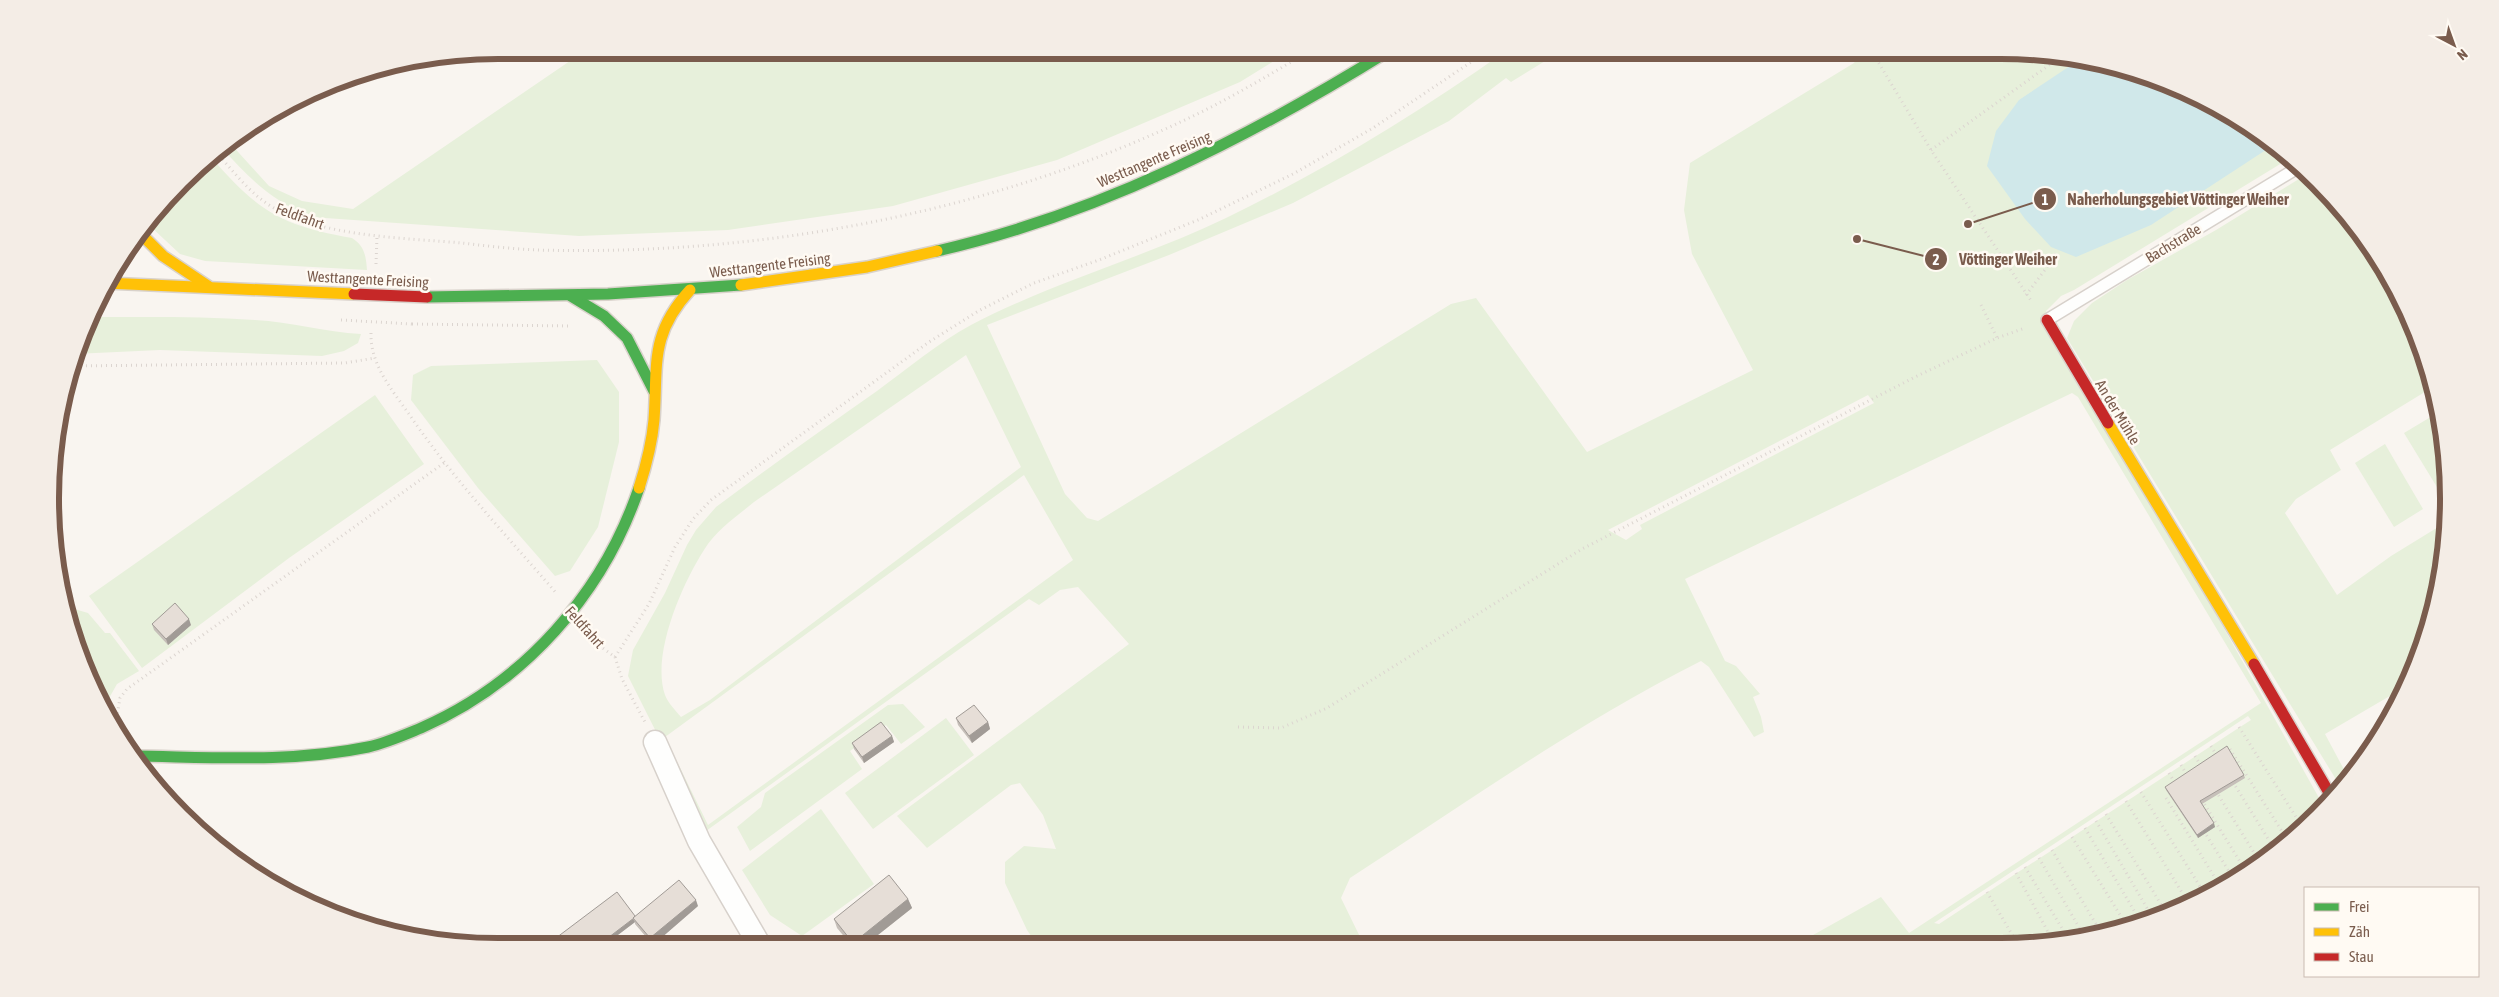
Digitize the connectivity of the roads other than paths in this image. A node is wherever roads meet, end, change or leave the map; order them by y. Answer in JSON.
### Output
{"nodes":[{"id":1,"x":1376,"y":59,"type":"edge"},
{"id":2,"x":2293,"y":171,"type":"edge"},
{"id":3,"x":145,"y":238,"type":"edge"},
{"id":4,"x":116,"y":283,"type":"edge"},
{"id":5,"x":208,"y":286,"type":"junction"},
{"id":6,"x":690,"y":290,"type":"junction"},
{"id":7,"x":570,"y":296,"type":"junction"},
{"id":8,"x":2046,"y":320,"type":"joint"},
{"id":9,"x":654,"y":392,"type":"junction"},
{"id":10,"x":655,"y":742,"type":"road end"},
{"id":11,"x":143,"y":756,"type":"edge"},
{"id":12,"x":2328,"y":791,"type":"edge"},
{"id":13,"x":755,"y":938,"type":"edge"}],
"edges":[{"from":1,"to":6,"type":"main road","name":"Westtangente Freising"},
{"from":2,"to":8,"type":"lane","name":"Bachstraße"},
{"from":3,"to":5,"type":"main road"},
{"from":4,"to":5,"type":"main road","name":"Westtangente Freising"},
{"from":5,"to":7,"type":"main road","name":"Westtangente Freising","bridge":true},
{"from":6,"to":7,"type":"main road","name":"Westtangente Freising"},
{"from":6,"to":9,"type":"main road"},
{"from":7,"to":9,"type":"main road"},
{"from":8,"to":12,"type":"main road","name":"An der Mühle"},
{"from":9,"to":11,"type":"main road"},
{"from":10,"to":13,"type":"street"}]}
